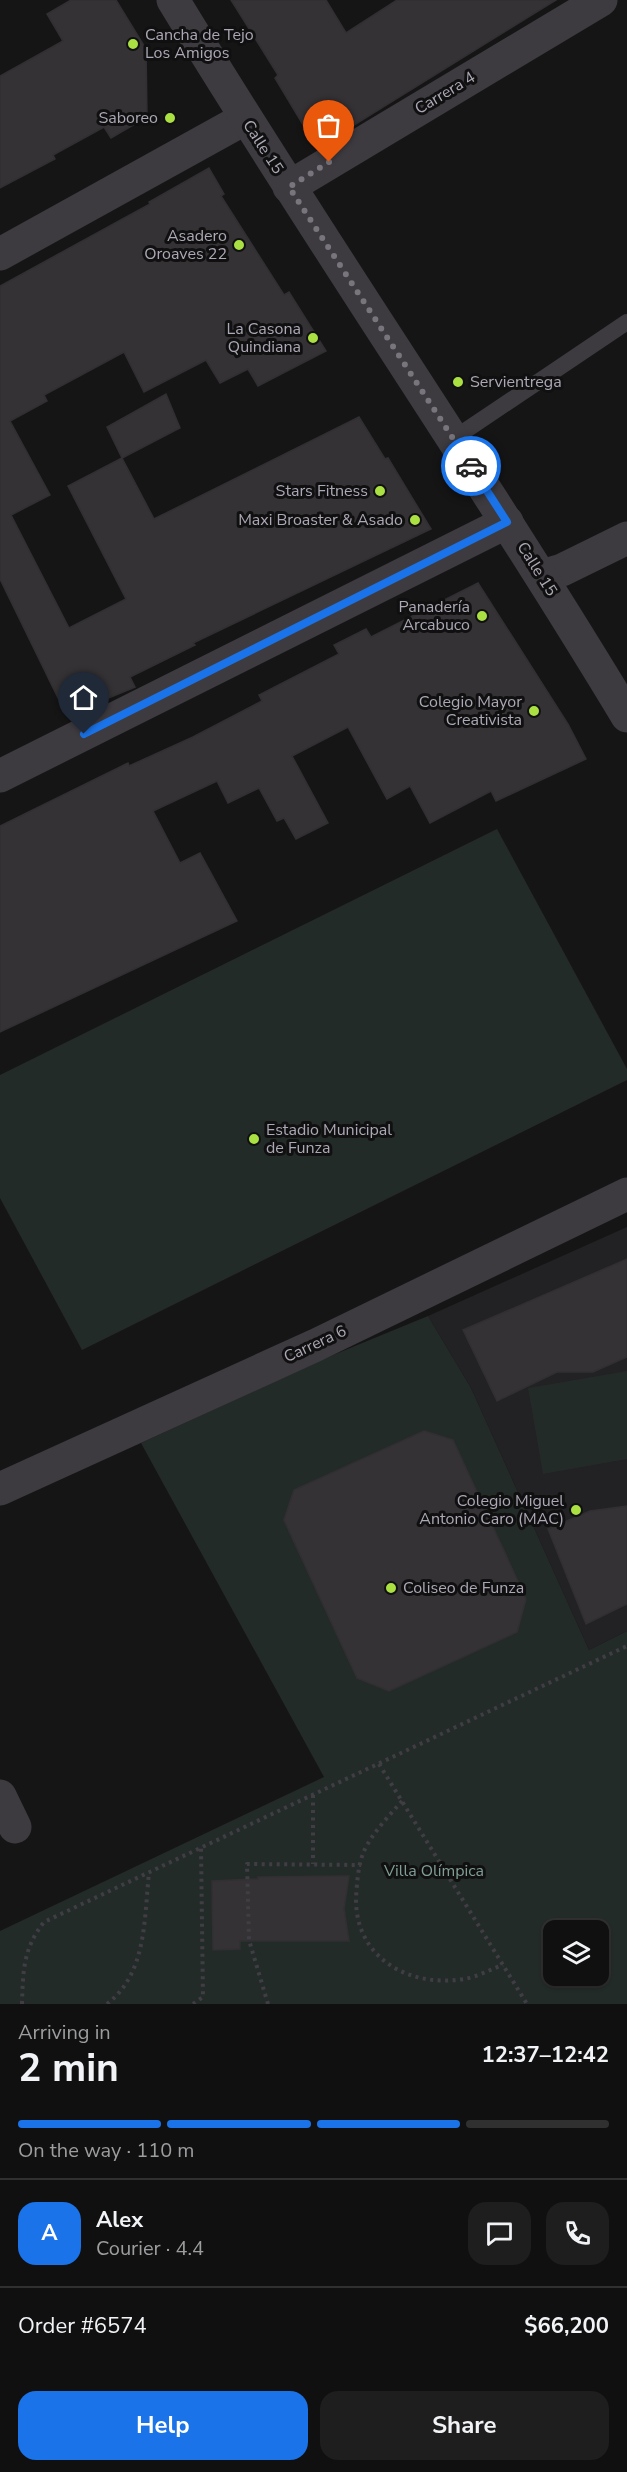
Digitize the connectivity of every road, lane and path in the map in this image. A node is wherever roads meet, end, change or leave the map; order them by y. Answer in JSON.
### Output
{"nodes":[{"id":1,"x":602,"y":0,"type":"edge"},
{"id":2,"x":178,"y":2,"type":"edge"},
{"id":3,"x":244,"y":119,"type":"junction"},
{"id":4,"x":289,"y":187,"type":"junction"},
{"id":5,"x":0,"y":254,"type":"edge"},
{"id":6,"x":627,"y":322,"type":"edge"},
{"id":7,"x":453,"y":440,"type":"junction"},
{"id":8,"x":507,"y":522,"type":"junction"},
{"id":9,"x":627,"y":538,"type":"edge"},
{"id":10,"x":542,"y":576,"type":"junction"},
{"id":11,"x":627,"y":716,"type":"edge"},
{"id":12,"x":0,"y":776,"type":"edge"},
{"id":13,"x":627,"y":1194,"type":"edge"},
{"id":14,"x":0,"y":1489,"type":"edge"},
{"id":15,"x":627,"y":1646,"type":"edge"},
{"id":16,"x":379,"y":1764,"type":"junction"},
{"id":17,"x":313,"y":1795,"type":"junction"},
{"id":18,"x":0,"y":1796,"type":"edge"},
{"id":19,"x":402,"y":1801,"type":"junction"},
{"id":20,"x":15,"y":1827,"type":"dead end"},
{"id":21,"x":201,"y":1848,"type":"junction"},
{"id":22,"x":313,"y":1864,"type":"junction"},
{"id":23,"x":361,"y":1865,"type":"junction"},
{"id":24,"x":149,"y":1873,"type":"junction"},
{"id":25,"x":503,"y":1965,"type":"junction"},
{"id":26,"x":22,"y":2004,"type":"edge"},
{"id":27,"x":107,"y":2004,"type":"edge"},
{"id":28,"x":193,"y":2004,"type":"edge"},
{"id":29,"x":268,"y":2004,"type":"edge"},
{"id":30,"x":527,"y":2004,"type":"edge"}],
"edges":[{"from":1,"to":4,"type":"street","name":"Carrera 4"},
{"from":2,"to":3,"type":"street","name":"Calle 15"},
{"from":3,"to":4,"type":"street","name":"Calle 15"},
{"from":3,"to":5,"type":"street"},
{"from":4,"to":7,"type":"street","name":"Calle 15"},
{"from":6,"to":7,"type":"lane"},
{"from":7,"to":8,"type":"street","name":"Calle 15"},
{"from":8,"to":10,"type":"street","name":"Calle 15"},
{"from":8,"to":12,"type":"street"},
{"from":9,"to":10,"type":"street"},
{"from":10,"to":11,"type":"street","name":"Calle 15"},
{"from":13,"to":14,"type":"street","name":"Carrera 6"},
{"from":15,"to":16,"type":"path"},
{"from":16,"to":17,"type":"path"},
{"from":16,"to":19,"type":"path"},
{"from":17,"to":21,"type":"path"},
{"from":17,"to":22,"type":"path"},
{"from":18,"to":20,"type":"street"},
{"from":19,"to":23,"type":"path"},
{"from":19,"to":25,"type":"path"},
{"from":21,"to":24,"type":"path"},
{"from":21,"to":28,"type":"path"},
{"from":22,"to":23,"type":"path"},
{"from":22,"to":29,"type":"path"},
{"from":23,"to":25,"type":"path"},
{"from":24,"to":26,"type":"path"},
{"from":24,"to":27,"type":"path"},
{"from":25,"to":30,"type":"path"}]}
